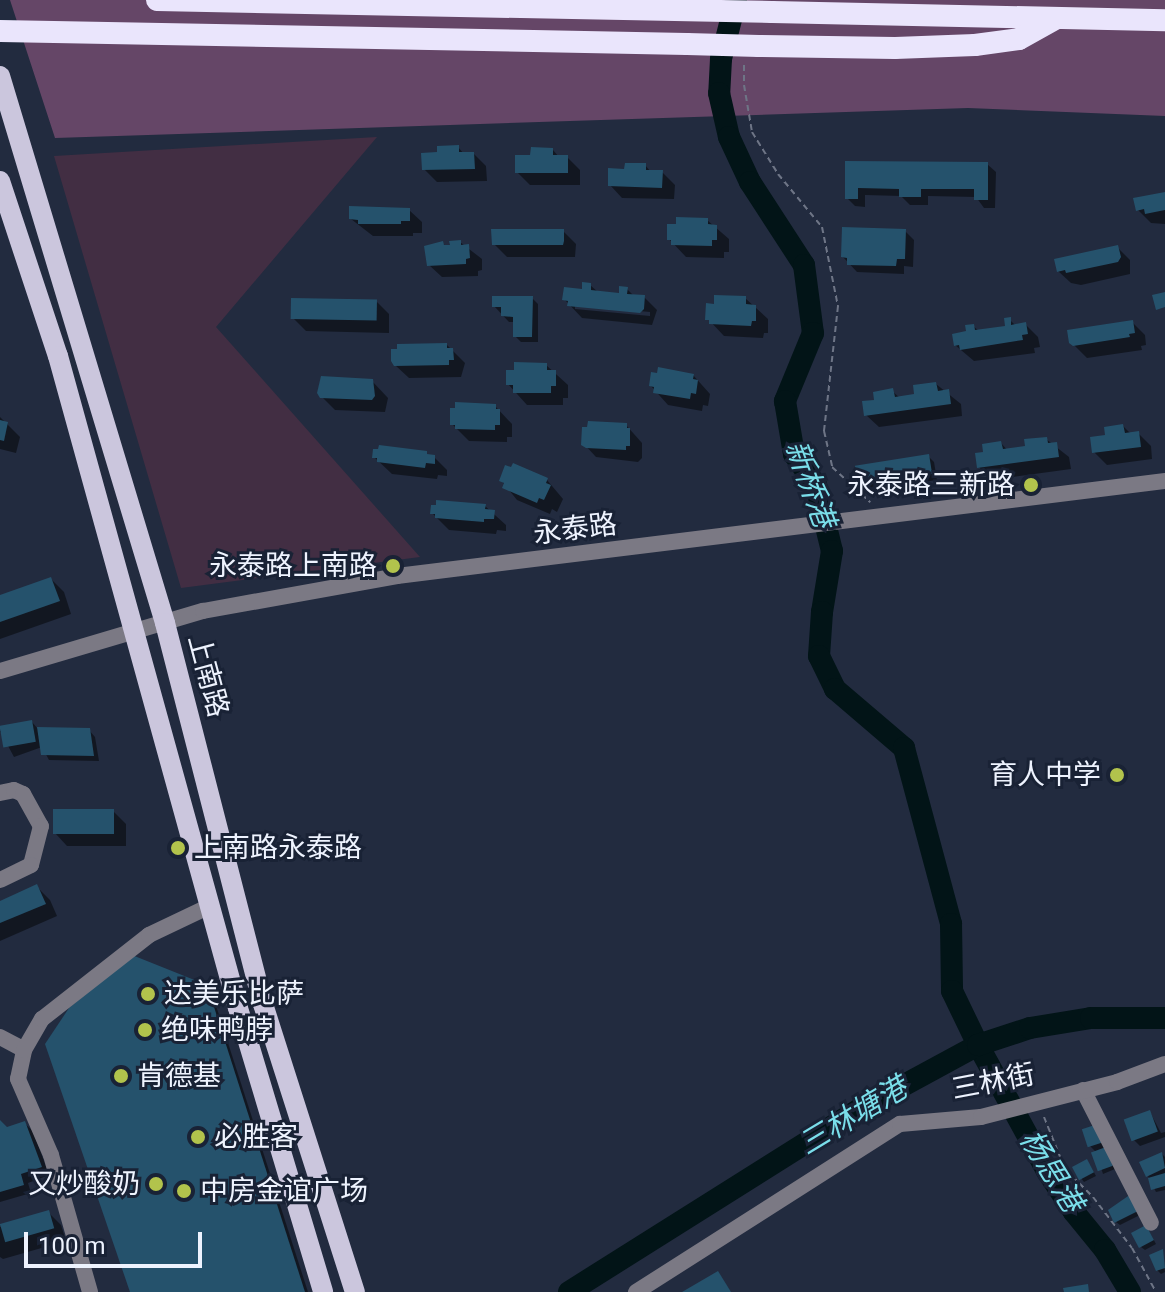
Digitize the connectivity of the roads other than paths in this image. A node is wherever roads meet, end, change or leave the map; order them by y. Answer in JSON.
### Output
{"nodes":[{"id":1,"x":157,"y":0,"type":"edge"},
{"id":2,"x":1058,"y":18,"type":"junction"},
{"id":3,"x":1165,"y":20,"type":"edge"},
{"id":4,"x":0,"y":31,"type":"edge"},
{"id":5,"x":0,"y":76,"type":"edge"},
{"id":6,"x":0,"y":181,"type":"edge"},
{"id":7,"x":1165,"y":481,"type":"edge"},
{"id":8,"x":165,"y":623,"type":"junction"},
{"id":9,"x":133,"y":632,"type":"junction"},
{"id":10,"x":0,"y":671,"type":"edge"},
{"id":11,"x":0,"y":793,"type":"edge"},
{"id":12,"x":0,"y":880,"type":"edge"},
{"id":13,"x":210,"y":906,"type":"junction"},
{"id":14,"x":0,"y":1037,"type":"edge"},
{"id":15,"x":24,"y":1050,"type":"junction"},
{"id":16,"x":1165,"y":1064,"type":"edge"},
{"id":17,"x":1083,"y":1090,"type":"junction"},
{"id":18,"x":1151,"y":1223,"type":"dead end"},
{"id":19,"x":90,"y":1292,"type":"edge"},
{"id":20,"x":323,"y":1292,"type":"edge"},
{"id":21,"x":355,"y":1292,"type":"edge"},
{"id":22,"x":636,"y":1292,"type":"edge"}],
"edges":[{"from":1,"to":2,"type":"highway","bridge":true},
{"from":2,"to":3,"type":"highway"},
{"from":2,"to":4,"type":"highway","bridge":true},
{"from":5,"to":8,"type":"main road","name":"上南路"},
{"from":6,"to":9,"type":"main road"},
{"from":7,"to":8,"type":"street","name":"永泰路"},
{"from":8,"to":9,"type":"street","name":"永泰路"},
{"from":8,"to":21,"type":"main road","name":"上南路"},
{"from":9,"to":10,"type":"street","name":"永泰路"},
{"from":9,"to":13,"type":"main road"},
{"from":11,"to":12,"type":"street"},
{"from":13,"to":15,"type":"street"},
{"from":13,"to":20,"type":"main road"},
{"from":14,"to":15,"type":"street"},
{"from":15,"to":19,"type":"street"},
{"from":16,"to":17,"type":"street","name":"三林街"},
{"from":17,"to":18,"type":"street"},
{"from":17,"to":22,"type":"street","name":"三林街"}]}
